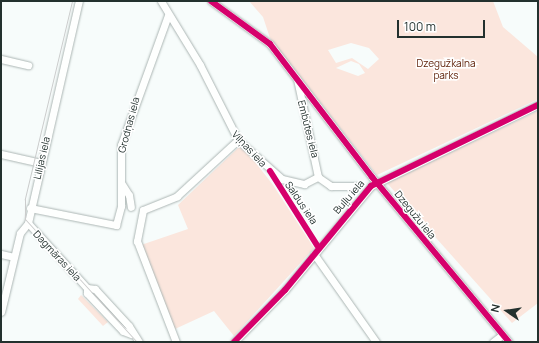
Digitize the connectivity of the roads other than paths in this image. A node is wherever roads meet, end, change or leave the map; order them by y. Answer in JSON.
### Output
{"nodes":[{"id":1,"x":79,"y":1,"type":"edge"},
{"id":2,"x":161,"y":1,"type":"edge"},
{"id":3,"x":211,"y":1,"type":"edge"},
{"id":4,"x":168,"y":15,"type":"junction"},
{"id":5,"x":1,"y":59,"type":"edge"},
{"id":6,"x":28,"y":65,"type":"dead end"},
{"id":7,"x":297,"y":77,"type":"junction"},
{"id":8,"x":538,"y":105,"type":"edge"},
{"id":9,"x":238,"y":140,"type":"junction"},
{"id":10,"x":1,"y":154,"type":"edge"},
{"id":11,"x":41,"y":163,"type":"junction"},
{"id":12,"x":318,"y":177,"type":"junction"},
{"id":13,"x":376,"y":183,"type":"junction"},
{"id":14,"x":122,"y":184,"type":"junction"},
{"id":15,"x":356,"y":186,"type":"dead end"},
{"id":16,"x":121,"y":206,"type":"junction"},
{"id":17,"x":131,"y":207,"type":"junction"},
{"id":18,"x":30,"y":208,"type":"junction"},
{"id":19,"x":142,"y":210,"type":"junction"},
{"id":20,"x":28,"y":223,"type":"junction"},
{"id":21,"x":1,"y":254,"type":"edge"},
{"id":22,"x":314,"y":254,"type":"junction"},
{"id":23,"x":14,"y":256,"type":"junction"},
{"id":24,"x":1,"y":312,"type":"edge"},
{"id":25,"x":502,"y":335,"type":"junction"},
{"id":26,"x":139,"y":342,"type":"edge"},
{"id":27,"x":176,"y":342,"type":"edge"},
{"id":28,"x":234,"y":342,"type":"edge"},
{"id":29,"x":376,"y":342,"type":"edge"},
{"id":30,"x":493,"y":342,"type":"edge"},
{"id":31,"x":509,"y":342,"type":"edge"}],
"edges":[{"from":1,"to":11,"type":"street","name":"Lilijas iela"},
{"from":2,"to":4,"type":"street","name":"Viļņas iela"},
{"from":3,"to":7,"type":"street","name":"Embūtes iela"},
{"from":4,"to":9,"type":"street","name":"Viļņas iela"},
{"from":4,"to":14,"type":"street","name":"Grodņas iela"},
{"from":5,"to":6,"type":"street"},
{"from":7,"to":12,"type":"street","name":"Embūtes iela"},
{"from":7,"to":13,"type":"street","name":"Dzegužu iela"},
{"from":8,"to":13,"type":"street","name":"Buļļu iela"},
{"from":9,"to":12,"type":"street","name":"Viļņas iela"},
{"from":9,"to":19,"type":"street"},
{"from":10,"to":11,"type":"street"},
{"from":11,"to":18,"type":"street","name":"Lilijas iela"},
{"from":12,"to":15,"type":"street"},
{"from":13,"to":22,"type":"street","name":"Buļļu iela"},
{"from":13,"to":25,"type":"street","name":"Dzegužu iela"},
{"from":14,"to":16,"type":"street"},
{"from":14,"to":17,"type":"street","name":"Grodņas iela"},
{"from":16,"to":17,"type":"street"},
{"from":16,"to":18,"type":"street"},
{"from":17,"to":19,"type":"street"},
{"from":18,"to":20,"type":"street","name":"Lilijas iela"},
{"from":19,"to":27,"type":"street"},
{"from":20,"to":23,"type":"street","name":"Lilijas iela"},
{"from":20,"to":26,"type":"street","name":"Dagmāras iela"},
{"from":21,"to":23,"type":"street"},
{"from":22,"to":28,"type":"street","name":"Buļļu iela"},
{"from":22,"to":29,"type":"street"},
{"from":23,"to":24,"type":"street","name":"Lilijas iela"},
{"from":25,"to":30,"type":"street"},
{"from":25,"to":31,"type":"street","name":"Dzegužu iela"}]}
